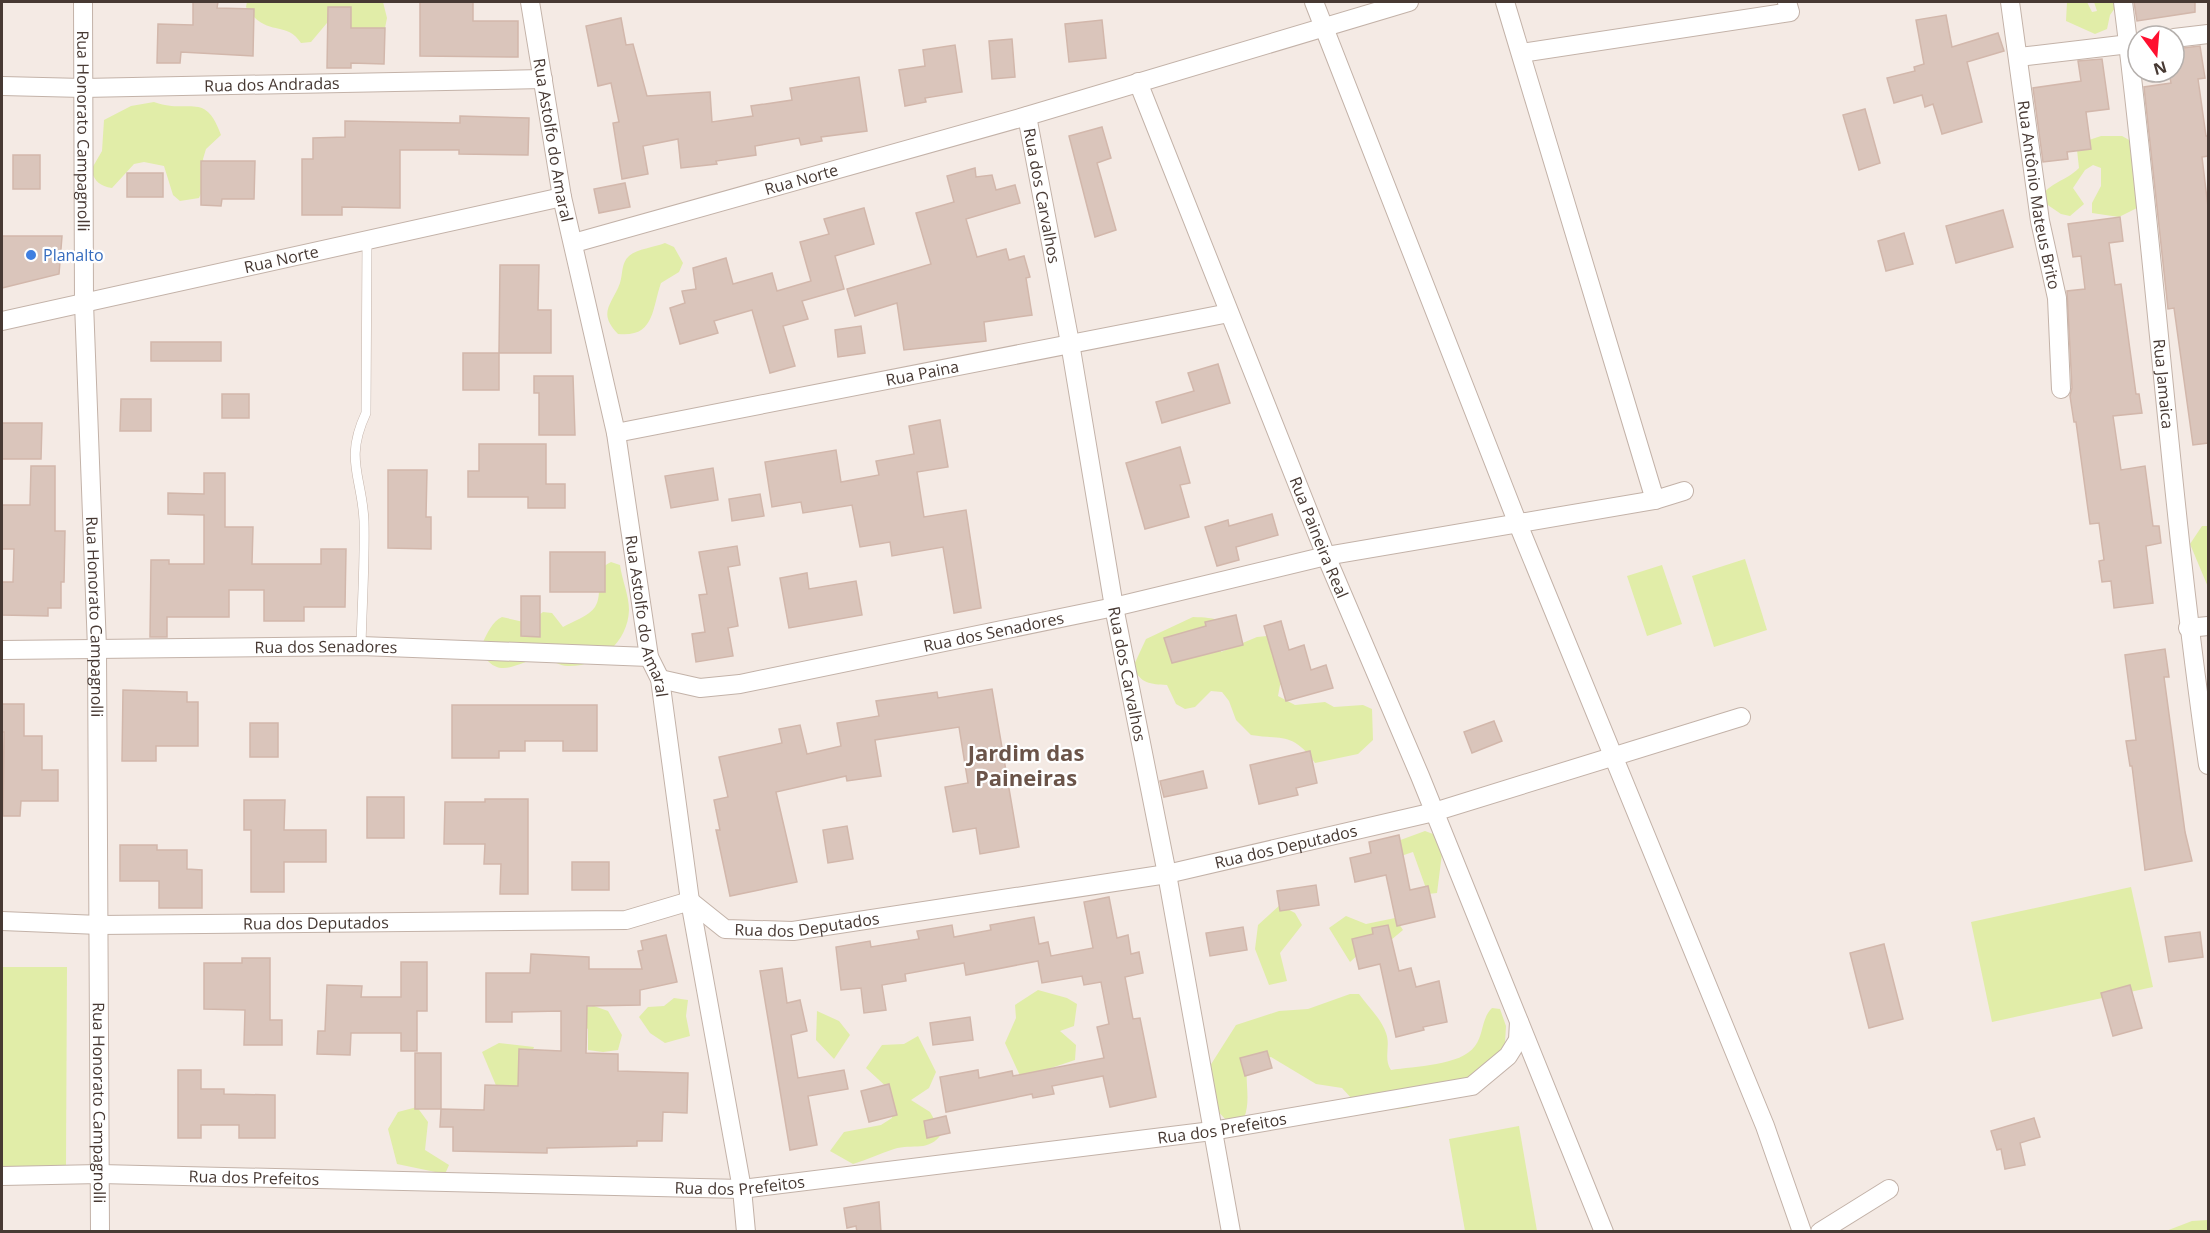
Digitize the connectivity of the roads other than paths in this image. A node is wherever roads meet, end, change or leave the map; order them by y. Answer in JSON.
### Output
{"nodes":[{"id":1,"x":83,"y":2,"type":"edge"},
{"id":2,"x":530,"y":2,"type":"edge"},
{"id":3,"x":1314,"y":2,"type":"edge"},
{"id":4,"x":1409,"y":2,"type":"edge"},
{"id":5,"x":1505,"y":2,"type":"edge"},
{"id":6,"x":1787,"y":2,"type":"edge"},
{"id":7,"x":2010,"y":2,"type":"edge"},
{"id":8,"x":2122,"y":2,"type":"edge"},
{"id":9,"x":2128,"y":24,"type":"edge"},
{"id":10,"x":1325,"y":26,"type":"junction"},
{"id":11,"x":2208,"y":34,"type":"edge"},
{"id":12,"x":2186,"y":37,"type":"edge"},
{"id":13,"x":2126,"y":44,"type":"edge"},
{"id":14,"x":1521,"y":53,"type":"junction"},
{"id":15,"x":2019,"y":57,"type":"junction"},
{"id":16,"x":543,"y":79,"type":"junction"},
{"id":17,"x":1138,"y":82,"type":"junction"},
{"id":18,"x":2137,"y":84,"type":"edge"},
{"id":19,"x":2,"y":86,"type":"edge"},
{"id":20,"x":83,"y":88,"type":"junction"},
{"id":21,"x":1027,"y":116,"type":"junction"},
{"id":22,"x":562,"y":197,"type":"junction"},
{"id":23,"x":367,"y":239,"type":"junction"},
{"id":24,"x":574,"y":243,"type":"junction"},
{"id":25,"x":84,"y":303,"type":"junction"},
{"id":26,"x":1229,"y":313,"type":"junction"},
{"id":27,"x":2,"y":321,"type":"edge"},
{"id":28,"x":1070,"y":343,"type":"junction"},
{"id":29,"x":2061,"y":389,"type":"dead end"},
{"id":30,"x":616,"y":433,"type":"junction"},
{"id":31,"x":1684,"y":491,"type":"dead end"},
{"id":32,"x":1655,"y":500,"type":"junction"},
{"id":33,"x":1518,"y":524,"type":"junction"},
{"id":34,"x":1326,"y":556,"type":"junction"},
{"id":35,"x":1114,"y":607,"type":"junction"},
{"id":36,"x":2208,"y":626,"type":"edge"},
{"id":37,"x":2188,"y":628,"type":"junction"},
{"id":38,"x":361,"y":646,"type":"junction"},
{"id":39,"x":97,"y":648,"type":"junction"},
{"id":40,"x":2,"y":650,"type":"edge"},
{"id":41,"x":649,"y":657,"type":"junction"},
{"id":42,"x":660,"y":679,"type":"junction"},
{"id":43,"x":1741,"y":717,"type":"dead end"},
{"id":44,"x":1614,"y":758,"type":"junction"},
{"id":45,"x":2208,"y":765,"type":"edge"},
{"id":46,"x":1434,"y":813,"type":"junction"},
{"id":47,"x":1167,"y":874,"type":"junction"},
{"id":48,"x":690,"y":901,"type":"junction"},
{"id":49,"x":2,"y":921,"type":"edge"},
{"id":50,"x":99,"y":925,"type":"junction"},
{"id":51,"x":1519,"y":1022,"type":"junction"},
{"id":52,"x":1212,"y":1131,"type":"junction"},
{"id":53,"x":100,"y":1174,"type":"junction"},
{"id":54,"x":2,"y":1176,"type":"edge"},
{"id":55,"x":742,"y":1189,"type":"junction"},
{"id":56,"x":1889,"y":1189,"type":"dead end"},
{"id":57,"x":100,"y":1232,"type":"edge"},
{"id":58,"x":746,"y":1232,"type":"edge"},
{"id":59,"x":1231,"y":1232,"type":"edge"},
{"id":60,"x":1604,"y":1232,"type":"edge"},
{"id":61,"x":1802,"y":1232,"type":"edge"},
{"id":62,"x":1820,"y":1232,"type":"edge"}],
"edges":[{"from":1,"to":20,"type":"street","name":"Rua Honorato Campagnolli"},
{"from":2,"to":16,"type":"street","name":"Rua Astolfo do Amaral"},
{"from":3,"to":10,"type":"street"},
{"from":4,"to":10,"type":"street"},
{"from":5,"to":14,"type":"street"},
{"from":6,"to":14,"type":"street"},
{"from":7,"to":15,"type":"street","name":"Rua Antônio Mateus Brito"},
{"from":8,"to":9,"type":"street","name":"Rua Jamaica"},
{"from":10,"to":17,"type":"street"},
{"from":10,"to":33,"type":"street"},
{"from":11,"to":12,"type":"street"},
{"from":13,"to":15,"type":"street"},
{"from":14,"to":32,"type":"street"},
{"from":15,"to":29,"type":"street","name":"Rua Antônio Mateus Brito"},
{"from":16,"to":20,"type":"street","name":"Rua dos Andradas"},
{"from":16,"to":22,"type":"street","name":"Rua Astolfo do Amaral"},
{"from":17,"to":21,"type":"street"},
{"from":17,"to":26,"type":"street","name":"Rua Paineira Real"},
{"from":18,"to":37,"type":"street","name":"Rua Jamaica"},
{"from":19,"to":20,"type":"street","name":"Rua dos Andradas"},
{"from":20,"to":25,"type":"street","name":"Rua Honorato Campagnolli"},
{"from":21,"to":24,"type":"street","name":"Rua Norte"},
{"from":21,"to":28,"type":"street","name":"Rua dos Carvalhos"},
{"from":22,"to":23,"type":"street","name":"Rua Norte"},
{"from":22,"to":24,"type":"street","name":"Rua Astolfo do Amaral"},
{"from":23,"to":25,"type":"street","name":"Rua Norte"},
{"from":23,"to":38,"type":"lane"},
{"from":24,"to":30,"type":"street","name":"Rua Astolfo do Amaral"},
{"from":25,"to":27,"type":"street","name":"Rua Norte"},
{"from":25,"to":39,"type":"street","name":"Rua Honorato Campagnolli"},
{"from":26,"to":28,"type":"street","name":"Rua Paina"},
{"from":26,"to":34,"type":"street","name":"Rua Paineira Real"},
{"from":28,"to":30,"type":"street","name":"Rua Paina"},
{"from":28,"to":35,"type":"street","name":"Rua dos Carvalhos"},
{"from":30,"to":41,"type":"street","name":"Rua Astolfo do Amaral"},
{"from":31,"to":32,"type":"street","name":"Rua dos Senadores"},
{"from":32,"to":33,"type":"street","name":"Rua dos Senadores"},
{"from":33,"to":34,"type":"street","name":"Rua dos Senadores"},
{"from":33,"to":44,"type":"street"},
{"from":34,"to":35,"type":"street","name":"Rua dos Senadores"},
{"from":34,"to":46,"type":"street","name":"Rua Paineira Real"},
{"from":35,"to":42,"type":"street","name":"Rua dos Senadores"},
{"from":35,"to":47,"type":"street","name":"Rua dos Carvalhos"},
{"from":36,"to":37,"type":"street"},
{"from":37,"to":45,"type":"street","name":"Rua Jamaica"},
{"from":38,"to":39,"type":"street","name":"Rua dos Senadores"},
{"from":38,"to":41,"type":"street","name":"Rua dos Senadores"},
{"from":39,"to":40,"type":"street","name":"Rua dos Senadores"},
{"from":39,"to":50,"type":"street","name":"Rua Honorato Campagnolli"},
{"from":41,"to":42,"type":"street","name":"Rua Astolfo do Amaral"},
{"from":42,"to":48,"type":"street","name":"Rua Astolfo do Amaral"},
{"from":43,"to":44,"type":"street","name":"Rua dos Deputados"},
{"from":44,"to":46,"type":"street","name":"Rua dos Deputados"},
{"from":44,"to":61,"type":"street"},
{"from":46,"to":47,"type":"street","name":"Rua dos Deputados"},
{"from":46,"to":51,"type":"street","name":"Rua Paineira Real"},
{"from":47,"to":48,"type":"street","name":"Rua dos Deputados"},
{"from":47,"to":52,"type":"street","name":"Rua dos Carvalhos"},
{"from":48,"to":50,"type":"street","name":"Rua dos Deputados"},
{"from":48,"to":55,"type":"street","name":"Rua Astolfo do Amaral"},
{"from":49,"to":50,"type":"street","name":"Rua dos Deputados"},
{"from":50,"to":53,"type":"street","name":"Rua Honorato Campagnolli"},
{"from":51,"to":52,"type":"street","name":"Rua dos Prefeitos"},
{"from":51,"to":60,"type":"street","name":"Rua Paineira Real"},
{"from":52,"to":55,"type":"street","name":"Rua dos Prefeitos"},
{"from":52,"to":59,"type":"street","name":"Rua dos Carvalhos"},
{"from":53,"to":54,"type":"street","name":"Rua dos Prefeitos"},
{"from":53,"to":55,"type":"street","name":"Rua dos Prefeitos"},
{"from":53,"to":57,"type":"street","name":"Rua Honorato Campagnolli"},
{"from":55,"to":58,"type":"street","name":"Rua Astolfo do Amaral"},
{"from":56,"to":62,"type":"street"}]}
